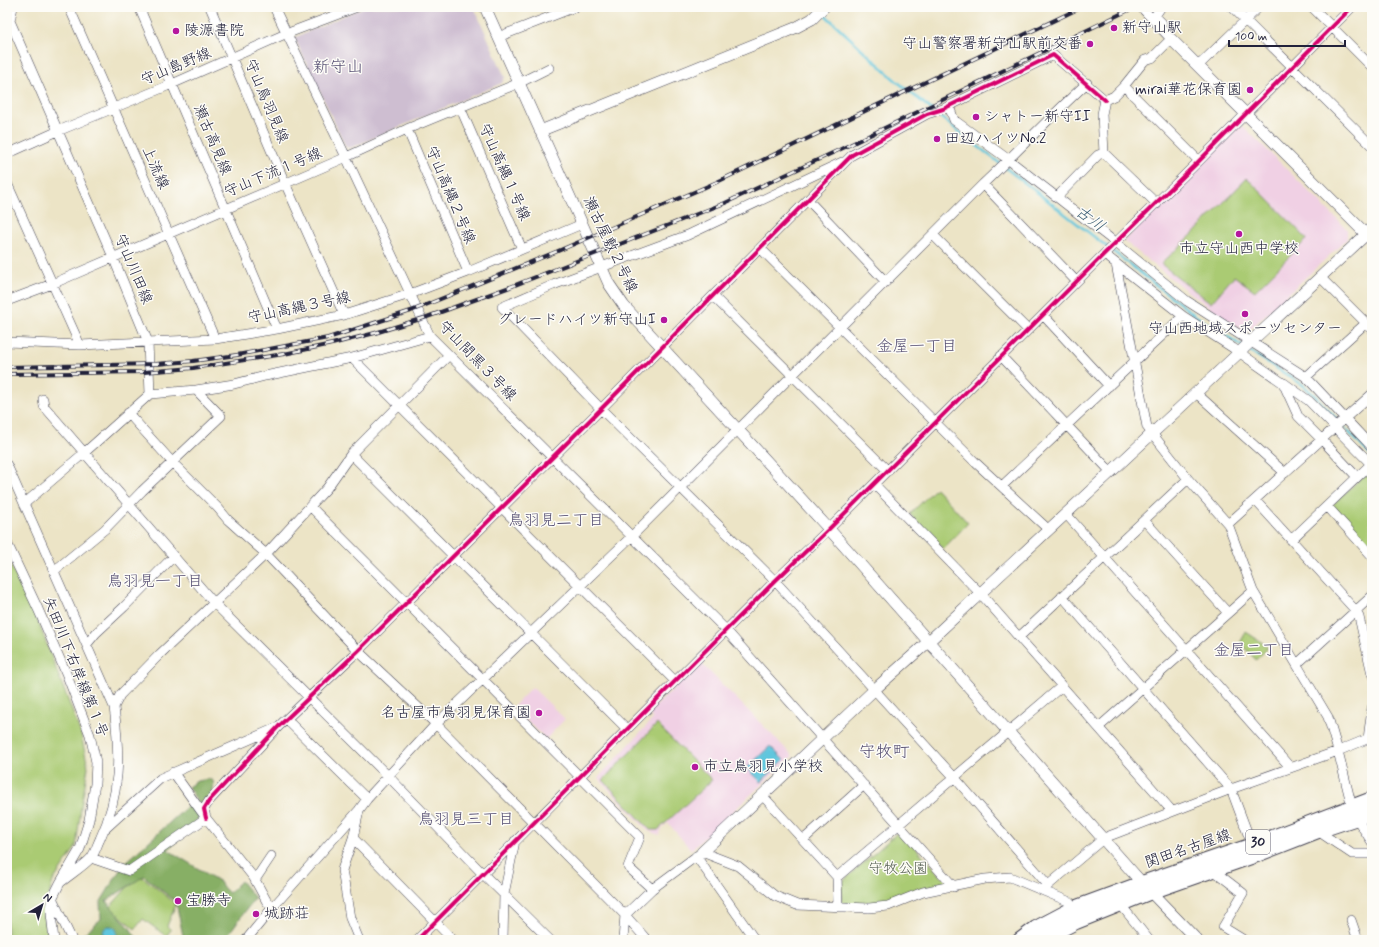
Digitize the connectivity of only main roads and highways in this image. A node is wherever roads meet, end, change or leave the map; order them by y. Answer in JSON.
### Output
{"nodes":[{"id":1,"x":1372,"y":800,"type":"edge"},
{"id":2,"x":1355,"y":813,"type":"junction"},
{"id":3,"x":1372,"y":813,"type":"edge"},
{"id":4,"x":1147,"y":887,"type":"junction"},
{"id":5,"x":1020,"y":940,"type":"edge"},
{"id":6,"x":1041,"y":940,"type":"edge"}],
"edges":[{"from":1,"to":2,"type":"main road","name":"関田名古屋線","number":"30"},
{"from":2,"to":3,"type":"main road","name":"関田名古屋線","number":"30"},
{"from":2,"to":4,"type":"main road","name":"関田名古屋線","number":"30"},
{"from":2,"to":4,"type":"main road","name":"関田名古屋線","number":"30"},
{"from":4,"to":5,"type":"main road","name":"関田名古屋線","number":"30"},
{"from":4,"to":6,"type":"main road","name":"関田名古屋線","number":"30"}]}
